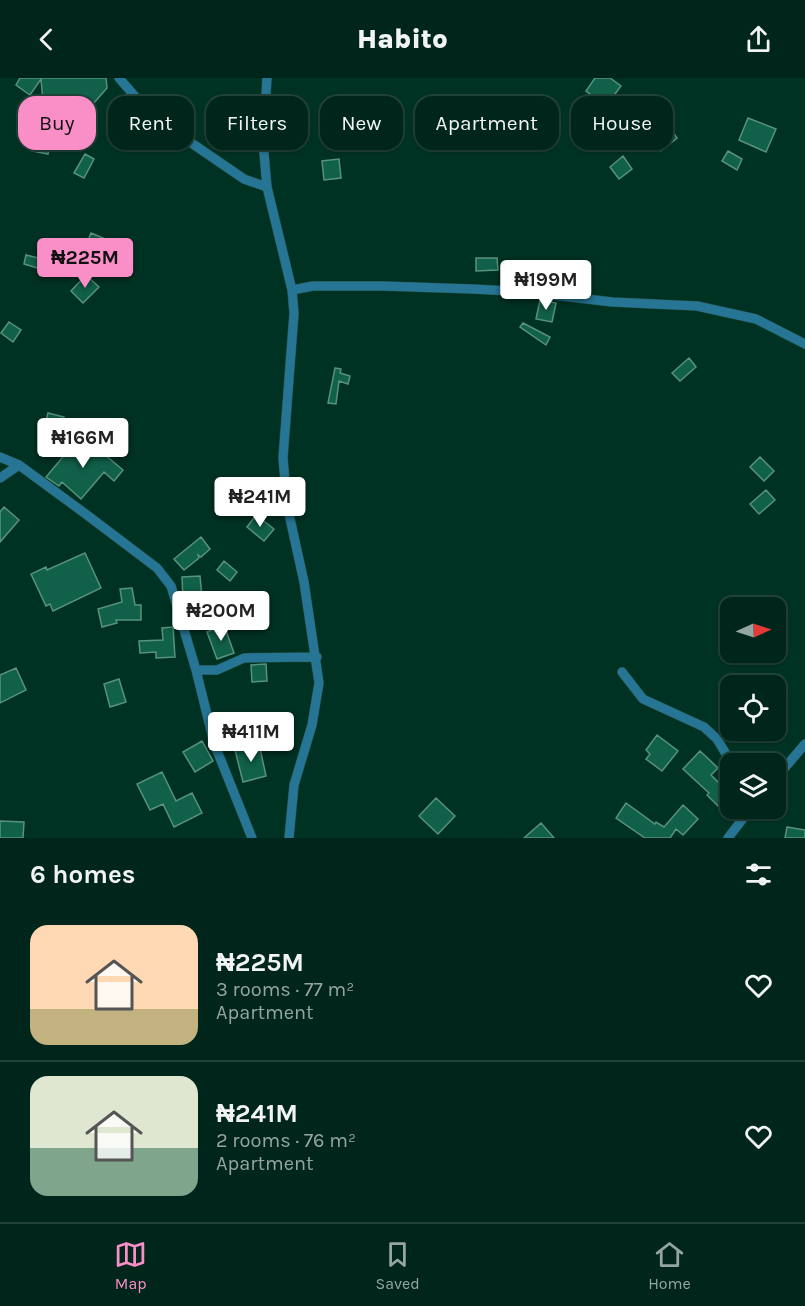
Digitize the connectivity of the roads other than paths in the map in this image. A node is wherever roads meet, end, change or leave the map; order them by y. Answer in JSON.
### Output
{"nodes":[{"id":1,"x":119,"y":78,"type":"edge"},
{"id":2,"x":267,"y":78,"type":"edge"},
{"id":3,"x":267,"y":187,"type":"junction"},
{"id":4,"x":292,"y":290,"type":"junction"},
{"id":5,"x":805,"y":344,"type":"edge"},
{"id":6,"x":0,"y":457,"type":"edge"},
{"id":7,"x":19,"y":465,"type":"junction"},
{"id":8,"x":0,"y":478,"type":"edge"},
{"id":9,"x":317,"y":657,"type":"junction"},
{"id":10,"x":196,"y":670,"type":"junction"},
{"id":11,"x":622,"y":672,"type":"dead end"},
{"id":12,"x":805,"y":744,"type":"edge"},
{"id":13,"x":725,"y":753,"type":"edge"},
{"id":14,"x":786,"y":766,"type":"edge"},
{"id":15,"x":742,"y":819,"type":"edge"},
{"id":16,"x":252,"y":838,"type":"edge"},
{"id":17,"x":289,"y":838,"type":"edge"},
{"id":18,"x":728,"y":838,"type":"edge"}],
"edges":[{"from":1,"to":3,"type":"street"},
{"from":2,"to":3,"type":"street"},
{"from":3,"to":4,"type":"street"},
{"from":4,"to":5,"type":"street"},
{"from":4,"to":9,"type":"street"},
{"from":6,"to":7,"type":"street"},
{"from":7,"to":8,"type":"street"},
{"from":7,"to":10,"type":"street"},
{"from":9,"to":10,"type":"street"},
{"from":9,"to":17,"type":"street"},
{"from":10,"to":16,"type":"street"},
{"from":11,"to":13,"type":"street"},
{"from":12,"to":14,"type":"street"},
{"from":15,"to":18,"type":"street"}]}
